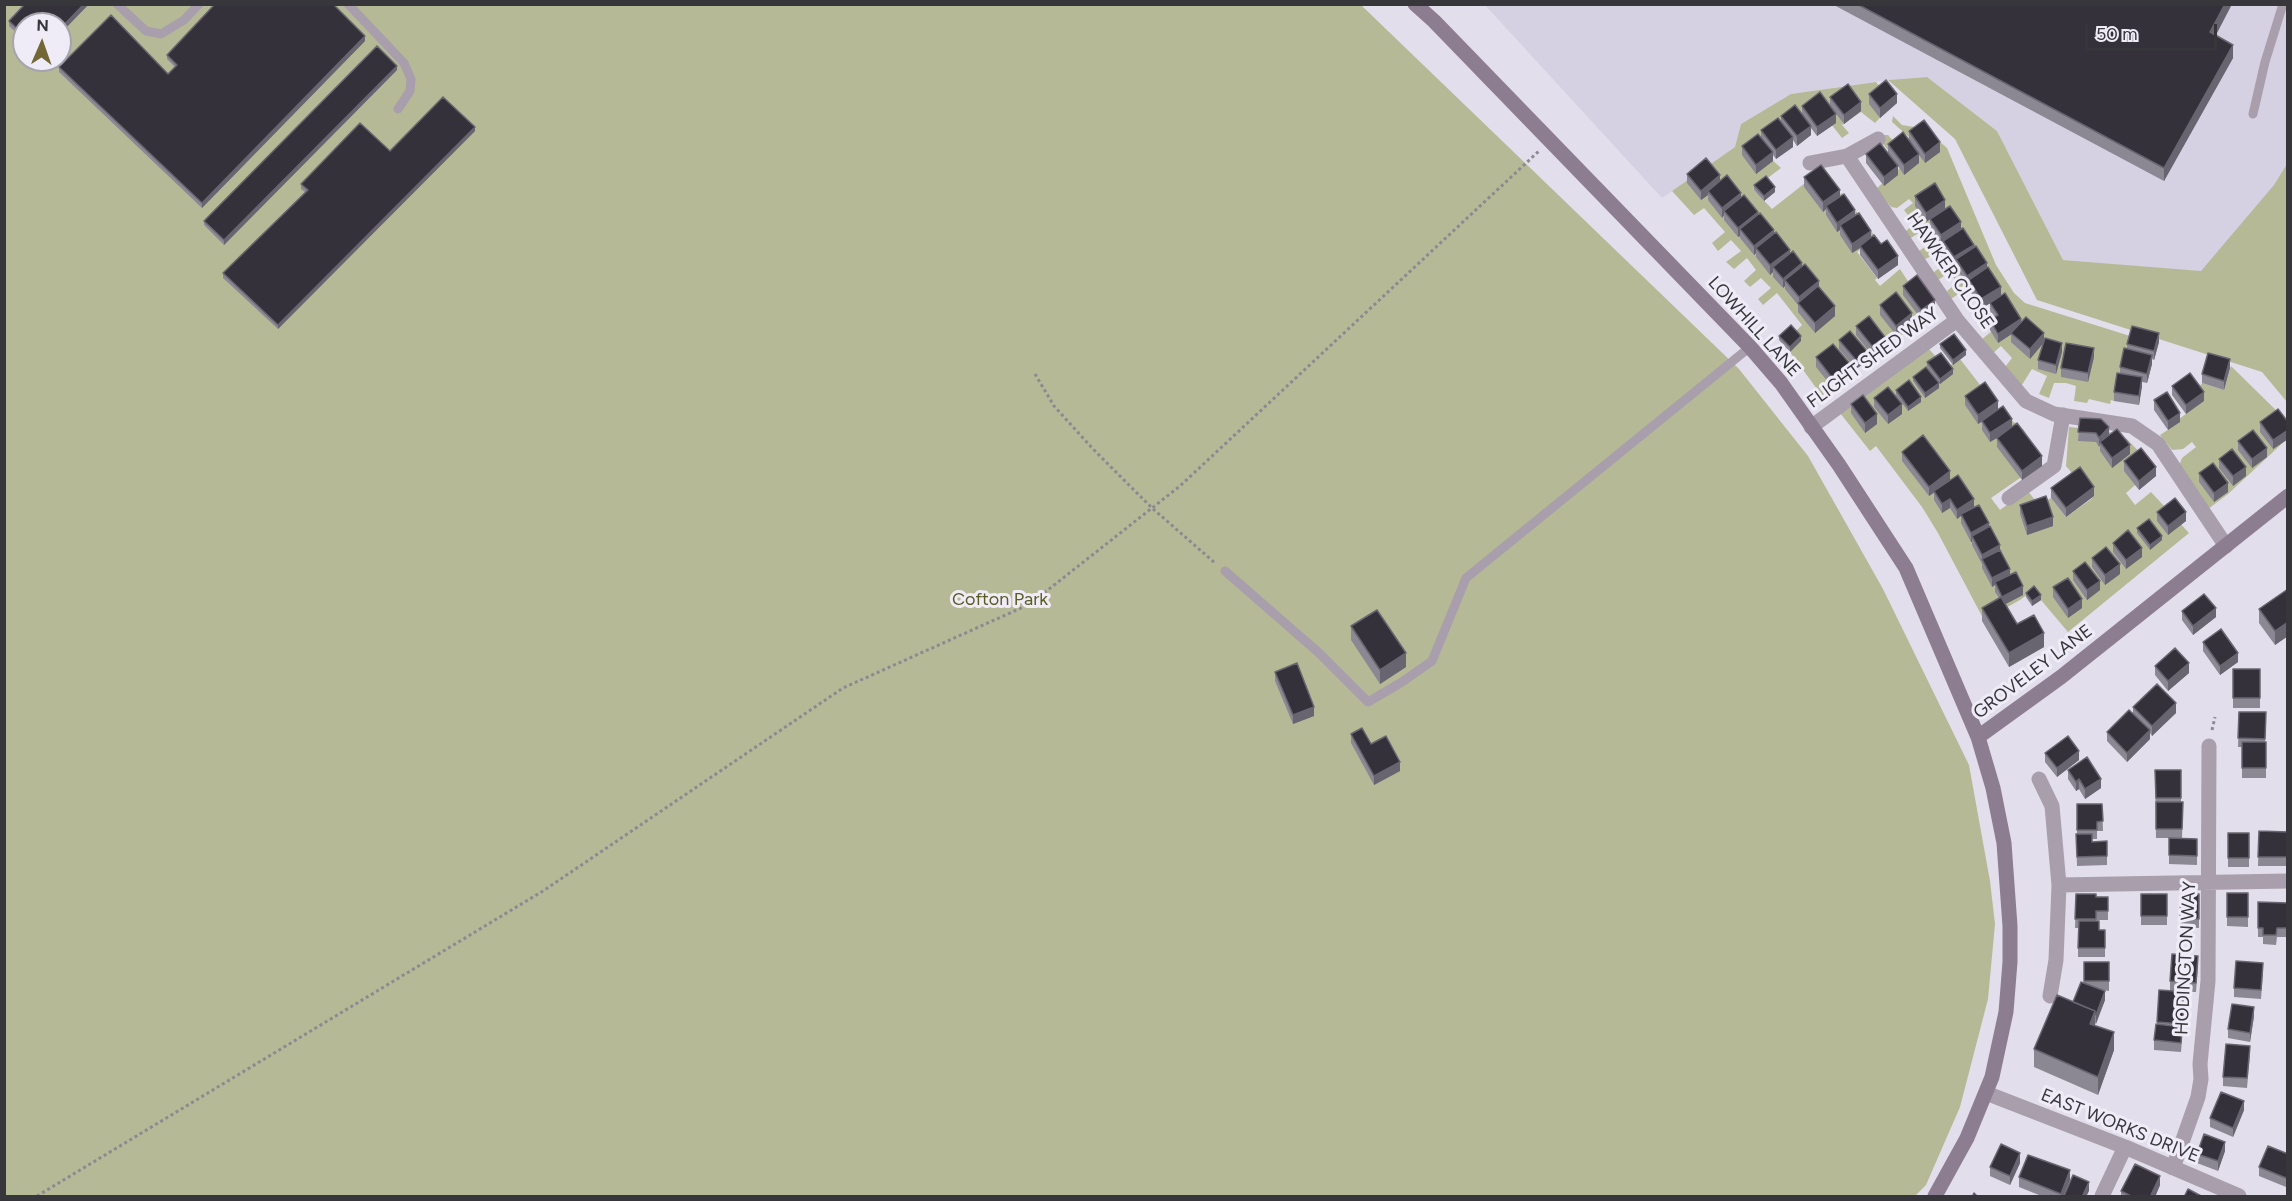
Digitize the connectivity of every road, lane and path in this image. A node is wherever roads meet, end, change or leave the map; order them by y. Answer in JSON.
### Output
{"nodes":[{"id":1,"x":117,"y":4,"type":"edge"},
{"id":2,"x":199,"y":4,"type":"edge"},
{"id":3,"x":348,"y":4,"type":"edge"},
{"id":4,"x":1415,"y":4,"type":"edge"},
{"id":5,"x":2283,"y":4,"type":"edge"},
{"id":6,"x":398,"y":109,"type":"dead end"},
{"id":7,"x":2253,"y":114,"type":"dead end"},
{"id":8,"x":1878,"y":139,"type":"dead end"},
{"id":9,"x":1550,"y":140,"type":"junction"},
{"id":10,"x":1847,"y":156,"type":"junction"},
{"id":11,"x":1810,"y":163,"type":"dead end"},
{"id":12,"x":1957,"y":320,"type":"junction"},
{"id":13,"x":1750,"y":347,"type":"junction"},
{"id":14,"x":1035,"y":374,"type":"dead end"},
{"id":15,"x":2063,"y":415,"type":"junction"},
{"id":16,"x":1811,"y":427,"type":"junction"},
{"id":17,"x":2288,"y":496,"type":"edge"},
{"id":18,"x":2009,"y":498,"type":"dead end"},
{"id":19,"x":1152,"y":508,"type":"junction"},
{"id":20,"x":2226,"y":546,"type":"junction"},
{"id":21,"x":1225,"y":571,"type":"joint"},
{"id":22,"x":1977,"y":738,"type":"junction"},
{"id":23,"x":2209,"y":746,"type":"dead end"},
{"id":24,"x":2039,"y":779,"type":"dead end"},
{"id":25,"x":2288,"y":881,"type":"edge"},
{"id":26,"x":2210,"y":883,"type":"junction"},
{"id":27,"x":2059,"y":885,"type":"junction"},
{"id":28,"x":2050,"y":996,"type":"dead end"},
{"id":29,"x":1986,"y":1094,"type":"junction"},
{"id":30,"x":2125,"y":1148,"type":"junction"},
{"id":31,"x":2173,"y":1168,"type":"junction"},
{"id":32,"x":37,"y":1197,"type":"edge"},
{"id":33,"x":1935,"y":1197,"type":"edge"},
{"id":34,"x":2102,"y":1197,"type":"edge"},
{"id":35,"x":2239,"y":1197,"type":"edge"}],
"edges":[{"from":1,"to":2,"type":"lane"},
{"from":3,"to":6,"type":"lane"},
{"from":4,"to":9,"type":"street","name":"LOWHILL LANE"},
{"from":5,"to":7,"type":"lane"},
{"from":8,"to":10,"type":"street"},
{"from":9,"to":13,"type":"street","name":"LOWHILL LANE"},
{"from":9,"to":19,"type":"path"},
{"from":10,"to":11,"type":"street"},
{"from":10,"to":12,"type":"street","name":"HAWKER CLOSE"},
{"from":12,"to":15,"type":"street","name":"HAWKER CLOSE"},
{"from":12,"to":16,"type":"street","name":"FLIGHT SHED WAY"},
{"from":13,"to":16,"type":"street","name":"LOWHILL LANE"},
{"from":13,"to":21,"type":"lane"},
{"from":14,"to":19,"type":"path"},
{"from":15,"to":18,"type":"street"},
{"from":15,"to":20,"type":"street","name":"HAWKER CLOSE"},
{"from":16,"to":22,"type":"street","name":"LOWHILL LANE"},
{"from":17,"to":20,"type":"street","name":"GROVELEY LANE"},
{"from":19,"to":21,"type":"path"},
{"from":19,"to":32,"type":"path"},
{"from":20,"to":22,"type":"street","name":"GROVELEY LANE"},
{"from":22,"to":29,"type":"street","name":"GROVELEY LANE"},
{"from":23,"to":26,"type":"street","name":"HODINGTON WAY"},
{"from":24,"to":27,"type":"street"},
{"from":25,"to":26,"type":"street"},
{"from":26,"to":27,"type":"street"},
{"from":26,"to":31,"type":"street","name":"HODINGTON WAY"},
{"from":27,"to":28,"type":"street"},
{"from":29,"to":30,"type":"street","name":"EAST WORKS DRIVE"},
{"from":29,"to":33,"type":"street","name":"GROVELEY LANE"},
{"from":30,"to":31,"type":"street","name":"EAST WORKS DRIVE"},
{"from":30,"to":34,"type":"street"},
{"from":31,"to":35,"type":"street","name":"EAST WORKS DRIVE"}]}
